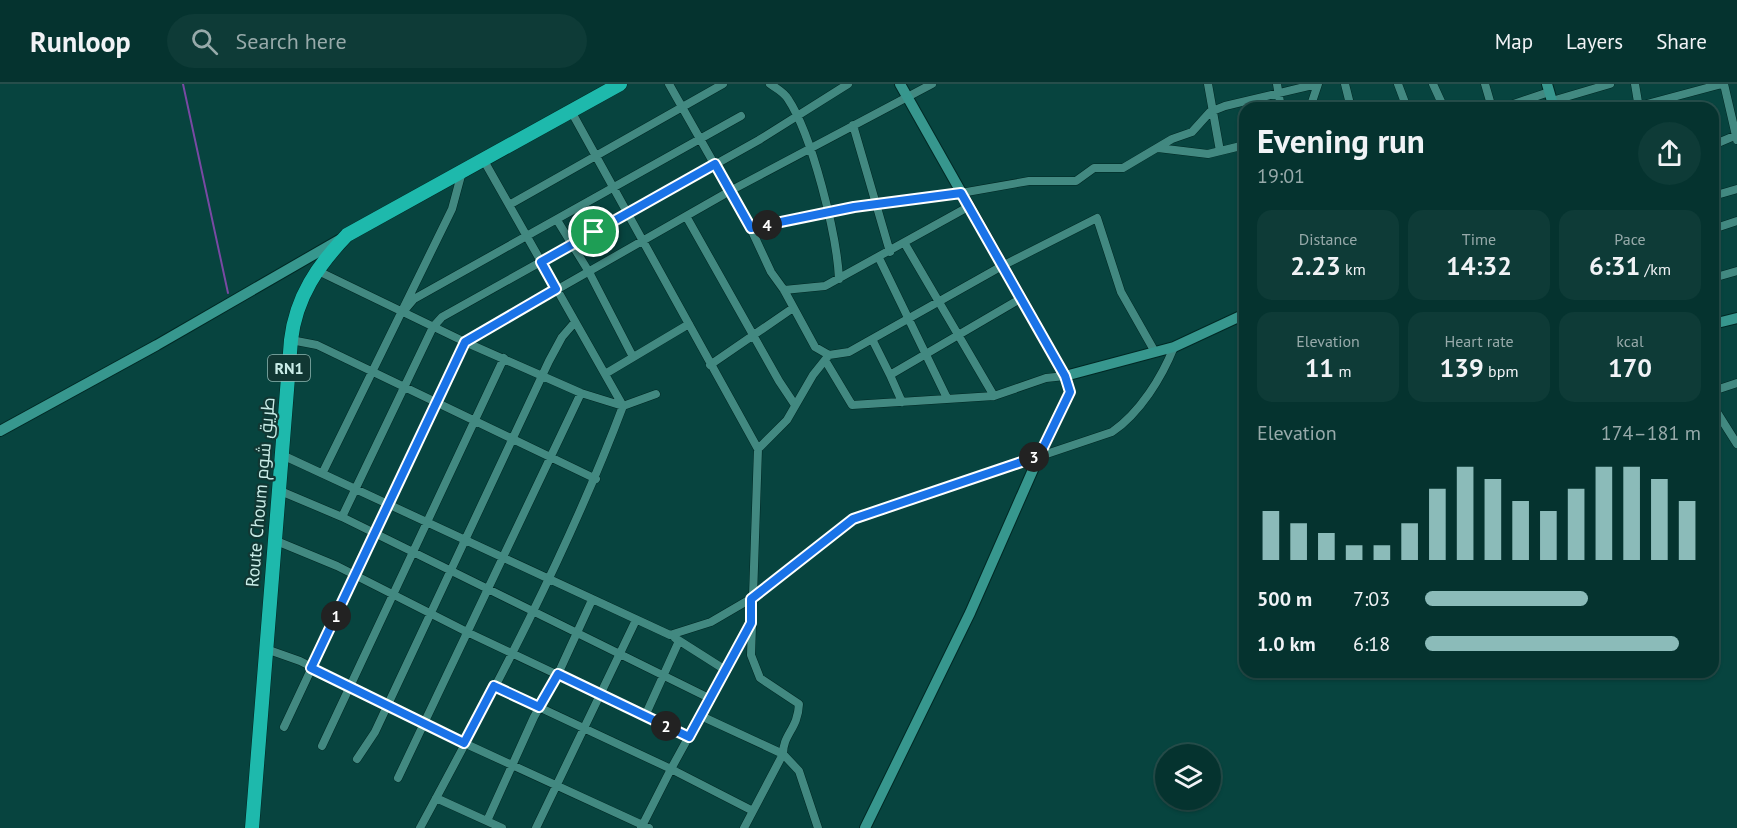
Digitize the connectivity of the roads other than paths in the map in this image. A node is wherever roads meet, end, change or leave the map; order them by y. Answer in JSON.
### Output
{"nodes":[{"id":1,"x":620,"y":84,"type":"edge"},
{"id":2,"x":669,"y":84,"type":"edge"},
{"id":3,"x":723,"y":84,"type":"edge"},
{"id":4,"x":770,"y":84,"type":"edge"},
{"id":5,"x":848,"y":84,"type":"edge"},
{"id":6,"x":900,"y":84,"type":"edge"},
{"id":7,"x":932,"y":84,"type":"edge"},
{"id":8,"x":1208,"y":84,"type":"edge"},
{"id":9,"x":1277,"y":84,"type":"edge"},
{"id":10,"x":1317,"y":84,"type":"edge"},
{"id":11,"x":1345,"y":84,"type":"edge"},
{"id":12,"x":1398,"y":84,"type":"edge"},
{"id":13,"x":1433,"y":84,"type":"edge"},
{"id":14,"x":1485,"y":84,"type":"edge"},
{"id":15,"x":1610,"y":84,"type":"edge"},
{"id":16,"x":1635,"y":84,"type":"edge"},
{"id":17,"x":1723,"y":84,"type":"edge"},
{"id":18,"x":1278,"y":93,"type":"junction"},
{"id":19,"x":906,"y":95,"type":"junction"},
{"id":20,"x":1550,"y":96,"type":"edge"},
{"id":21,"x":1256,"y":102,"type":"edge"},
{"id":22,"x":1280,"y":102,"type":"edge"},
{"id":23,"x":1312,"y":102,"type":"edge"},
{"id":24,"x":1350,"y":102,"type":"edge"},
{"id":25,"x":1404,"y":102,"type":"edge"},
{"id":26,"x":1441,"y":102,"type":"edge"},
{"id":27,"x":1490,"y":102,"type":"edge"},
{"id":28,"x":1526,"y":102,"type":"edge"},
{"id":29,"x":1636,"y":102,"type":"edge"},
{"id":30,"x":1655,"y":102,"type":"edge"},
{"id":31,"x":1239,"y":106,"type":"edge"},
{"id":32,"x":682,"y":107,"type":"junction"},
{"id":33,"x":1215,"y":110,"type":"junction"},
{"id":34,"x":571,"y":111,"type":"junction"},
{"id":35,"x":796,"y":115,"type":"junction"},
{"id":36,"x":741,"y":116,"type":"dead end"},
{"id":37,"x":853,"y":125,"type":"junction"},
{"id":38,"x":1737,"y":137,"type":"edge"},
{"id":39,"x":700,"y":138,"type":"junction"},
{"id":40,"x":1719,"y":143,"type":"edge"},
{"id":41,"x":1239,"y":147,"type":"edge"},
{"id":42,"x":811,"y":148,"type":"junction"},
{"id":43,"x":1158,"y":148,"type":"junction"},
{"id":44,"x":1220,"y":151,"type":"junction"},
{"id":45,"x":596,"y":157,"type":"junction"},
{"id":46,"x":483,"y":159,"type":"junction"},
{"id":47,"x":715,"y":164,"type":"junction"},
{"id":48,"x":462,"y":172,"type":"junction"},
{"id":49,"x":612,"y":188,"type":"junction"},
{"id":50,"x":1737,"y":189,"type":"edge"},
{"id":51,"x":730,"y":191,"type":"junction"},
{"id":52,"x":961,"y":193,"type":"junction"},
{"id":53,"x":1719,"y":194,"type":"edge"},
{"id":54,"x":876,"y":204,"type":"junction"},
{"id":55,"x":509,"y":205,"type":"junction"},
{"id":56,"x":968,"y":207,"type":"junction"},
{"id":57,"x":827,"y":212,"type":"junction"},
{"id":58,"x":627,"y":213,"type":"junction"},
{"id":59,"x":686,"y":216,"type":"junction"},
{"id":60,"x":557,"y":220,"type":"junction"},
{"id":61,"x":1737,"y":221,"type":"edge"},
{"id":62,"x":1719,"y":227,"type":"edge"},
{"id":63,"x":751,"y":228,"type":"junction"},
{"id":64,"x":347,"y":235,"type":"junction"},
{"id":65,"x":527,"y":237,"type":"junction"},
{"id":66,"x":643,"y":242,"type":"junction"},
{"id":67,"x":905,"y":244,"type":"junction"},
{"id":68,"x":572,"y":245,"type":"junction"},
{"id":69,"x":890,"y":252,"type":"junction"},
{"id":70,"x":879,"y":258,"type":"junction"},
{"id":71,"x":541,"y":262,"type":"junction"},
{"id":72,"x":1002,"y":266,"type":"junction"},
{"id":73,"x":316,"y":270,"type":"junction"},
{"id":74,"x":1737,"y":271,"type":"edge"},
{"id":75,"x":589,"y":272,"type":"junction"},
{"id":76,"x":1719,"y":276,"type":"edge"},
{"id":77,"x":839,"y":279,"type":"junction"},
{"id":78,"x":556,"y":289,"type":"junction"},
{"id":79,"x":784,"y":290,"type":"junction"},
{"id":80,"x":1020,"y":299,"type":"junction"},
{"id":81,"x":939,"y":300,"type":"junction"},
{"id":82,"x":793,"y":308,"type":"junction"},
{"id":83,"x":403,"y":312,"type":"junction"},
{"id":84,"x":1239,"y":317,"type":"edge"},
{"id":85,"x":1737,"y":318,"type":"edge"},
{"id":86,"x":908,"y":319,"type":"junction"},
{"id":87,"x":575,"y":322,"type":"junction"},
{"id":88,"x":1719,"y":322,"type":"edge"},
{"id":89,"x":689,"y":324,"type":"junction"},
{"id":90,"x":433,"y":327,"type":"junction"},
{"id":91,"x":752,"y":335,"type":"junction"},
{"id":92,"x":958,"y":335,"type":"junction"},
{"id":93,"x":872,"y":339,"type":"junction"},
{"id":94,"x":291,"y":340,"type":"junction"},
{"id":95,"x":465,"y":342,"type":"junction"},
{"id":96,"x":1174,"y":347,"type":"junction"},
{"id":97,"x":1155,"y":352,"type":"junction"},
{"id":98,"x":924,"y":355,"type":"junction"},
{"id":99,"x":633,"y":357,"type":"junction"},
{"id":100,"x":504,"y":358,"type":"junction"},
{"id":101,"x":827,"y":358,"type":"junction"},
{"id":102,"x":710,"y":365,"type":"junction"},
{"id":103,"x":372,"y":371,"type":"junction"},
{"id":104,"x":605,"y":374,"type":"junction"},
{"id":105,"x":543,"y":375,"type":"junction"},
{"id":106,"x":890,"y":375,"type":"junction"},
{"id":107,"x":1065,"y":376,"type":"junction"},
{"id":108,"x":1737,"y":383,"type":"edge"},
{"id":109,"x":405,"y":388,"type":"junction"},
{"id":110,"x":1719,"y":388,"type":"edge"},
{"id":111,"x":581,"y":393,"type":"junction"},
{"id":112,"x":656,"y":394,"type":"dead end"},
{"id":113,"x":994,"y":396,"type":"junction"},
{"id":114,"x":947,"y":398,"type":"junction"},
{"id":115,"x":902,"y":402,"type":"junction"},
{"id":116,"x":436,"y":403,"type":"junction"},
{"id":117,"x":795,"y":405,"type":"junction"},
{"id":118,"x":623,"y":406,"type":"junction"},
{"id":119,"x":1719,"y":416,"type":"edge"},
{"id":120,"x":474,"y":422,"type":"junction"},
{"id":121,"x":0,"y":431,"type":"edge"},
{"id":122,"x":514,"y":438,"type":"junction"},
{"id":123,"x":1737,"y":444,"type":"edge"},
{"id":124,"x":758,"y":449,"type":"junction"},
{"id":125,"x":280,"y":454,"type":"junction"},
{"id":126,"x":1039,"y":456,"type":"junction"},
{"id":127,"x":552,"y":457,"type":"junction"},
{"id":128,"x":323,"y":472,"type":"junction"},
{"id":129,"x":596,"y":479,"type":"junction"},
{"id":130,"x":278,"y":490,"type":"junction"},
{"id":131,"x":354,"y":490,"type":"junction"},
{"id":132,"x":387,"y":505,"type":"junction"},
{"id":133,"x":342,"y":517,"type":"junction"},
{"id":134,"x":425,"y":523,"type":"junction"},
{"id":135,"x":375,"y":534,"type":"junction"},
{"id":136,"x":274,"y":540,"type":"junction"},
{"id":137,"x":465,"y":541,"type":"junction"},
{"id":138,"x":412,"y":551,"type":"junction"},
{"id":139,"x":503,"y":558,"type":"junction"},
{"id":140,"x":451,"y":570,"type":"junction"},
{"id":141,"x":355,"y":575,"type":"junction"},
{"id":142,"x":549,"y":580,"type":"junction"},
{"id":143,"x":489,"y":588,"type":"junction"},
{"id":144,"x":393,"y":593,"type":"junction"},
{"id":145,"x":751,"y":599,"type":"junction"},
{"id":146,"x":592,"y":600,"type":"junction"},
{"id":147,"x":533,"y":610,"type":"junction"},
{"id":148,"x":432,"y":612,"type":"junction"},
{"id":149,"x":636,"y":620,"type":"junction"},
{"id":150,"x":751,"y":623,"type":"junction"},
{"id":151,"x":577,"y":632,"type":"junction"},
{"id":152,"x":469,"y":633,"type":"junction"},
{"id":153,"x":670,"y":635,"type":"junction"},
{"id":154,"x":679,"y":641,"type":"junction"},
{"id":155,"x":266,"y":650,"type":"junction"},
{"id":156,"x":511,"y":653,"type":"junction"},
{"id":157,"x":619,"y":653,"type":"junction"},
{"id":158,"x":311,"y":668,"type":"junction"},
{"id":159,"x":727,"y":671,"type":"junction"},
{"id":160,"x":558,"y":674,"type":"junction"},
{"id":161,"x":664,"y":676,"type":"junction"},
{"id":162,"x":349,"y":685,"type":"junction"},
{"id":163,"x":494,"y":686,"type":"junction"},
{"id":164,"x":600,"y":694,"type":"junction"},
{"id":165,"x":711,"y":699,"type":"junction"},
{"id":166,"x":388,"y":705,"type":"junction"},
{"id":167,"x":539,"y":707,"type":"junction"},
{"id":168,"x":645,"y":716,"type":"junction"},
{"id":169,"x":701,"y":716,"type":"junction"},
{"id":170,"x":426,"y":724,"type":"junction"},
{"id":171,"x":284,"y":727,"type":"dead end"},
{"id":172,"x":584,"y":728,"type":"junction"},
{"id":173,"x":689,"y":737,"type":"junction"},
{"id":174,"x":464,"y":743,"type":"junction"},
{"id":175,"x":322,"y":746,"type":"dead end"},
{"id":176,"x":783,"y":754,"type":"junction"},
{"id":177,"x":357,"y":759,"type":"dead end"},
{"id":178,"x":512,"y":765,"type":"junction"},
{"id":179,"x":671,"y":769,"type":"junction"},
{"id":180,"x":398,"y":778,"type":"dead end"},
{"id":181,"x":556,"y":785,"type":"junction"},
{"id":182,"x":436,"y":798,"type":"junction"},
{"id":183,"x":753,"y":811,"type":"junction"},
{"id":184,"x":487,"y":821,"type":"junction"},
{"id":185,"x":644,"y":827,"type":"edge"},
{"id":186,"x":252,"y":828,"type":"edge"},
{"id":187,"x":420,"y":828,"type":"edge"},
{"id":188,"x":501,"y":828,"type":"edge"},
{"id":189,"x":536,"y":828,"type":"edge"},
{"id":190,"x":744,"y":828,"type":"edge"},
{"id":191,"x":818,"y":828,"type":"edge"},
{"id":192,"x":865,"y":828,"type":"edge"}],
"edges":[{"from":1,"to":34,"type":"highway","name":"Route Choum طريق شوم","number":"RN1"},
{"from":2,"to":32,"type":"street"},
{"from":3,"to":32,"type":"street"},
{"from":4,"to":35,"type":"street"},
{"from":5,"to":35,"type":"street"},
{"from":6,"to":19,"type":"street"},
{"from":7,"to":19,"type":"street"},
{"from":8,"to":33,"type":"street"},
{"from":9,"to":18,"type":"street"},
{"from":10,"to":18,"type":"street"},
{"from":10,"to":23,"type":"street"},
{"from":11,"to":24,"type":"street"},
{"from":12,"to":25,"type":"street"},
{"from":13,"to":26,"type":"street"},
{"from":14,"to":27,"type":"street"},
{"from":15,"to":20,"type":"street"},
{"from":16,"to":29,"type":"street"},
{"from":17,"to":30,"type":"street"},
{"from":17,"to":38,"type":"street"},
{"from":18,"to":21,"type":"street"},
{"from":18,"to":22,"type":"street"},
{"from":19,"to":37,"type":"street"},
{"from":19,"to":52,"type":"street"},
{"from":20,"to":28,"type":"street"},
{"from":31,"to":33,"type":"street"},
{"from":32,"to":39,"type":"street"},
{"from":32,"to":45,"type":"street"},
{"from":33,"to":43,"type":"street"},
{"from":33,"to":44,"type":"street"},
{"from":34,"to":45,"type":"street"},
{"from":34,"to":46,"type":"highway","name":"Route Choum طريق شوم","number":"RN1"},
{"from":35,"to":42,"type":"street"},
{"from":35,"to":47,"type":"street"},
{"from":36,"to":39,"type":"street"},
{"from":37,"to":42,"type":"street"},
{"from":37,"to":54,"type":"street"},
{"from":38,"to":40,"type":"street"},
{"from":39,"to":47,"type":"street"},
{"from":39,"to":49,"type":"street"},
{"from":41,"to":44,"type":"street"},
{"from":42,"to":51,"type":"street"},
{"from":42,"to":57,"type":"street"},
{"from":43,"to":44,"type":"street"},
{"from":43,"to":52,"type":"street"},
{"from":45,"to":49,"type":"street"},
{"from":45,"to":55,"type":"street"},
{"from":46,"to":48,"type":"highway","name":"Route Choum طريق شوم","number":"RN1"},
{"from":46,"to":55,"type":"street"},
{"from":47,"to":51,"type":"street"},
{"from":47,"to":58,"type":"street"},
{"from":48,"to":64,"type":"highway","name":"Route Choum طريق شوم","number":"RN1"},
{"from":48,"to":83,"type":"street"},
{"from":49,"to":58,"type":"street"},
{"from":49,"to":60,"type":"street"},
{"from":50,"to":53,"type":"street"},
{"from":51,"to":59,"type":"street"},
{"from":51,"to":63,"type":"street"},
{"from":52,"to":54,"type":"street"},
{"from":52,"to":56,"type":"street"},
{"from":54,"to":57,"type":"street"},
{"from":54,"to":69,"type":"street"},
{"from":55,"to":65,"type":"street"},
{"from":56,"to":67,"type":"street"},
{"from":56,"to":72,"type":"street"},
{"from":57,"to":63,"type":"street"},
{"from":57,"to":77,"type":"street"},
{"from":58,"to":66,"type":"street"},
{"from":58,"to":68,"type":"street"},
{"from":59,"to":66,"type":"street"},
{"from":59,"to":91,"type":"street"},
{"from":60,"to":65,"type":"street"},
{"from":60,"to":68,"type":"street"},
{"from":61,"to":62,"type":"street"},
{"from":63,"to":79,"type":"street"},
{"from":64,"to":73,"type":"highway","name":"Route Choum طريق شوم","number":"RN1"},
{"from":64,"to":121,"type":"street"},
{"from":65,"to":71,"type":"street"},
{"from":65,"to":83,"type":"street"},
{"from":66,"to":75,"type":"street"},
{"from":66,"to":89,"type":"street"},
{"from":67,"to":69,"type":"street"},
{"from":67,"to":81,"type":"street"},
{"from":68,"to":71,"type":"street"},
{"from":68,"to":75,"type":"street"},
{"from":69,"to":70,"type":"street"},
{"from":70,"to":77,"type":"street"},
{"from":70,"to":86,"type":"street"},
{"from":71,"to":78,"type":"street"},
{"from":71,"to":90,"type":"street"},
{"from":72,"to":80,"type":"street"},
{"from":72,"to":81,"type":"street"},
{"from":72,"to":97,"type":"street"},
{"from":73,"to":83,"type":"street"},
{"from":73,"to":94,"type":"highway","name":"Route Choum طريق شوم","number":"RN1"},
{"from":74,"to":76,"type":"street"},
{"from":75,"to":78,"type":"street"},
{"from":75,"to":99,"type":"street"},
{"from":77,"to":79,"type":"street"},
{"from":78,"to":87,"type":"street"},
{"from":78,"to":95,"type":"street"},
{"from":79,"to":82,"type":"street"},
{"from":80,"to":92,"type":"street"},
{"from":80,"to":107,"type":"street"},
{"from":81,"to":86,"type":"street"},
{"from":81,"to":92,"type":"street"},
{"from":82,"to":91,"type":"street"},
{"from":82,"to":101,"type":"street"},
{"from":83,"to":90,"type":"street"},
{"from":83,"to":103,"type":"street"},
{"from":84,"to":96,"type":"street"},
{"from":85,"to":88,"type":"street"},
{"from":86,"to":93,"type":"street"},
{"from":86,"to":98,"type":"street"},
{"from":87,"to":104,"type":"street"},
{"from":87,"to":105,"type":"street"},
{"from":89,"to":99,"type":"street"},
{"from":89,"to":102,"type":"street"},
{"from":90,"to":95,"type":"street"},
{"from":90,"to":109,"type":"street"},
{"from":91,"to":102,"type":"street"},
{"from":91,"to":117,"type":"street"},
{"from":92,"to":98,"type":"street"},
{"from":92,"to":113,"type":"street"},
{"from":93,"to":101,"type":"street"},
{"from":93,"to":106,"type":"street"},
{"from":94,"to":103,"type":"street"},
{"from":94,"to":125,"type":"highway","name":"Route Choum طريق شوم","number":"RN1"},
{"from":95,"to":100,"type":"street"},
{"from":95,"to":116,"type":"street"},
{"from":96,"to":97,"type":"street"},
{"from":96,"to":126,"type":"street"},
{"from":97,"to":107,"type":"street"},
{"from":98,"to":106,"type":"street"},
{"from":98,"to":114,"type":"street"},
{"from":99,"to":104,"type":"street"},
{"from":100,"to":105,"type":"street"},
{"from":100,"to":120,"type":"street"},
{"from":101,"to":115,"type":"street"},
{"from":101,"to":117,"type":"street"},
{"from":102,"to":124,"type":"street"},
{"from":103,"to":109,"type":"street"},
{"from":103,"to":128,"type":"street"},
{"from":104,"to":118,"type":"street"},
{"from":105,"to":111,"type":"street"},
{"from":105,"to":122,"type":"street"},
{"from":106,"to":115,"type":"street"},
{"from":107,"to":113,"type":"street"},
{"from":107,"to":126,"type":"street"},
{"from":108,"to":110,"type":"street"},
{"from":109,"to":116,"type":"street"},
{"from":109,"to":131,"type":"street"},
{"from":111,"to":118,"type":"street"},
{"from":111,"to":127,"type":"street"},
{"from":112,"to":118,"type":"street"},
{"from":113,"to":114,"type":"street"},
{"from":114,"to":115,"type":"street"},
{"from":116,"to":120,"type":"street"},
{"from":116,"to":132,"type":"street"},
{"from":117,"to":124,"type":"street"},
{"from":118,"to":129,"type":"street"},
{"from":119,"to":123,"type":"street"},
{"from":120,"to":122,"type":"street"},
{"from":120,"to":134,"type":"street"},
{"from":122,"to":127,"type":"street"},
{"from":122,"to":137,"type":"street"},
{"from":124,"to":145,"type":"street"},
{"from":125,"to":128,"type":"street"},
{"from":125,"to":130,"type":"highway","name":"Route Choum طريق شوم","number":"RN1"},
{"from":126,"to":145,"type":"street"},
{"from":126,"to":192,"type":"street"},
{"from":127,"to":129,"type":"street"},
{"from":127,"to":139,"type":"street"},
{"from":128,"to":131,"type":"street"},
{"from":129,"to":142,"type":"street"},
{"from":130,"to":133,"type":"street"},
{"from":130,"to":136,"type":"highway","name":"Route Choum طريق شوم","number":"RN1"},
{"from":131,"to":132,"type":"street"},
{"from":131,"to":133,"type":"street"},
{"from":132,"to":134,"type":"street"},
{"from":132,"to":135,"type":"street"},
{"from":133,"to":135,"type":"street"},
{"from":134,"to":137,"type":"street"},
{"from":134,"to":138,"type":"street"},
{"from":135,"to":138,"type":"street"},
{"from":135,"to":141,"type":"street"},
{"from":136,"to":141,"type":"street"},
{"from":136,"to":155,"type":"highway","name":"Route Choum طريق شوم","number":"RN1"},
{"from":137,"to":139,"type":"street"},
{"from":137,"to":140,"type":"street"},
{"from":138,"to":140,"type":"street"},
{"from":138,"to":144,"type":"street"},
{"from":139,"to":142,"type":"street"},
{"from":139,"to":143,"type":"street"},
{"from":140,"to":143,"type":"street"},
{"from":140,"to":148,"type":"street"},
{"from":141,"to":144,"type":"street"},
{"from":141,"to":158,"type":"street"},
{"from":142,"to":146,"type":"street"},
{"from":142,"to":147,"type":"street"},
{"from":143,"to":147,"type":"street"},
{"from":143,"to":152,"type":"street"},
{"from":144,"to":148,"type":"street"},
{"from":144,"to":162,"type":"street"},
{"from":145,"to":150,"type":"street"},
{"from":145,"to":153,"type":"street"},
{"from":146,"to":149,"type":"street"},
{"from":146,"to":151,"type":"street"},
{"from":147,"to":151,"type":"street"},
{"from":147,"to":156,"type":"street"},
{"from":148,"to":152,"type":"street"},
{"from":148,"to":166,"type":"street"},
{"from":149,"to":153,"type":"street"},
{"from":149,"to":157,"type":"street"},
{"from":150,"to":159,"type":"street"},
{"from":150,"to":176,"type":"street"},
{"from":151,"to":157,"type":"street"},
{"from":151,"to":160,"type":"street"},
{"from":152,"to":156,"type":"street"},
{"from":152,"to":170,"type":"street"},
{"from":153,"to":154,"type":"street"},
{"from":154,"to":159,"type":"street"},
{"from":154,"to":161,"type":"street"},
{"from":155,"to":158,"type":"street"},
{"from":155,"to":186,"type":"highway","name":"Route Choum طريق شوم","number":"RN1"},
{"from":156,"to":160,"type":"street"},
{"from":156,"to":163,"type":"street"},
{"from":157,"to":161,"type":"street"},
{"from":157,"to":164,"type":"street"},
{"from":158,"to":162,"type":"street"},
{"from":158,"to":171,"type":"street"},
{"from":159,"to":165,"type":"street"},
{"from":160,"to":164,"type":"street"},
{"from":160,"to":167,"type":"street"},
{"from":161,"to":165,"type":"street"},
{"from":161,"to":168,"type":"street"},
{"from":162,"to":166,"type":"street"},
{"from":162,"to":175,"type":"street"},
{"from":163,"to":167,"type":"street"},
{"from":163,"to":174,"type":"street"},
{"from":164,"to":168,"type":"street"},
{"from":164,"to":172,"type":"street"},
{"from":165,"to":169,"type":"street"},
{"from":166,"to":170,"type":"street"},
{"from":166,"to":177,"type":"street"},
{"from":167,"to":172,"type":"street"},
{"from":167,"to":178,"type":"street"},
{"from":168,"to":173,"type":"street"},
{"from":169,"to":173,"type":"street"},
{"from":169,"to":176,"type":"street"},
{"from":170,"to":174,"type":"street"},
{"from":170,"to":180,"type":"street"},
{"from":172,"to":179,"type":"street"},
{"from":172,"to":181,"type":"street"},
{"from":173,"to":179,"type":"street"},
{"from":174,"to":178,"type":"street"},
{"from":174,"to":182,"type":"street"},
{"from":176,"to":183,"type":"street"},
{"from":176,"to":191,"type":"street"},
{"from":178,"to":181,"type":"street"},
{"from":178,"to":184,"type":"street"},
{"from":179,"to":183,"type":"street"},
{"from":179,"to":185,"type":"street"},
{"from":181,"to":185,"type":"street"},
{"from":181,"to":189,"type":"street"},
{"from":182,"to":184,"type":"street"},
{"from":182,"to":187,"type":"street"},
{"from":183,"to":190,"type":"street"},
{"from":184,"to":188,"type":"street"}]}
